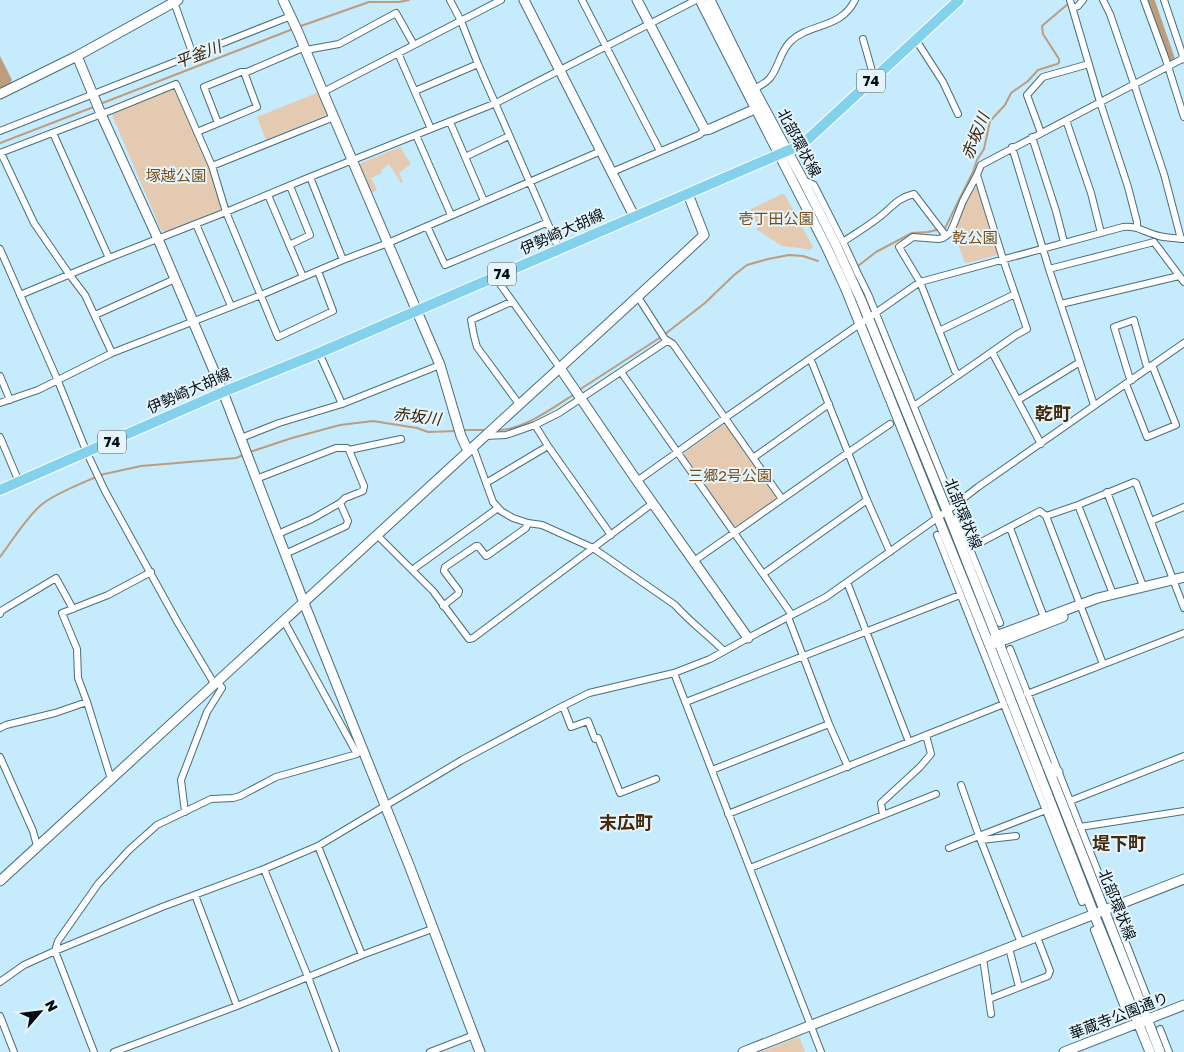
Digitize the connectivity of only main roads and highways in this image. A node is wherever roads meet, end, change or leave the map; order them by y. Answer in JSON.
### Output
{"nodes":[{"id":1,"x":959,"y":0,"type":"edge"},
{"id":2,"x":0,"y":490,"type":"edge"}],
"edges":[{"from":1,"to":2,"type":"main road","name":"伊勢崎大胡線","number":"74"}]}
